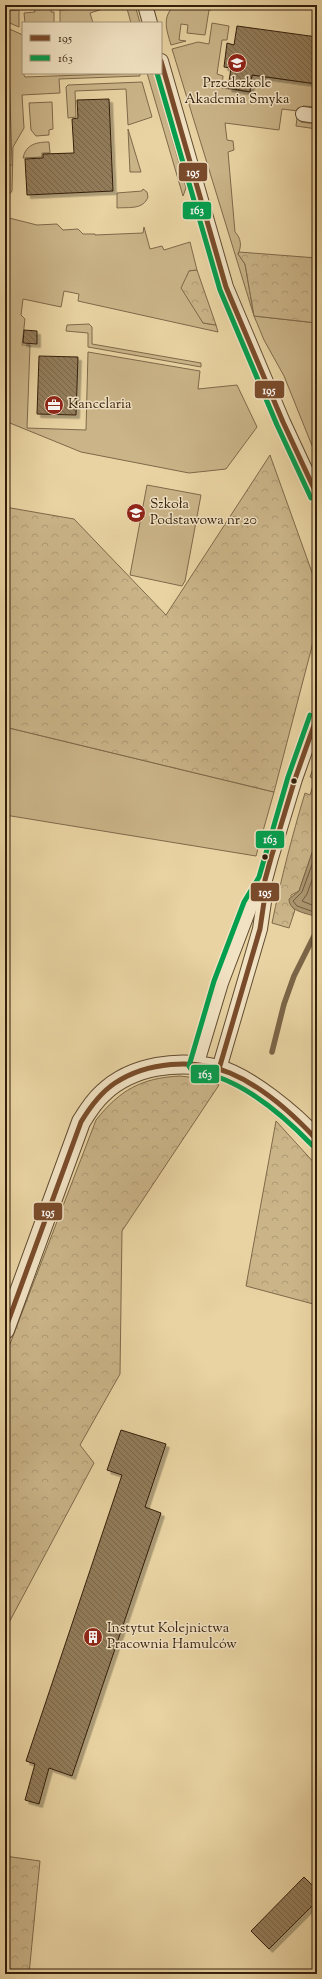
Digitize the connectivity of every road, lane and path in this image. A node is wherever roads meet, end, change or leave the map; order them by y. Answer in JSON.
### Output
{"nodes":[{"id":1,"x":145,"y":5,"type":"edge"},
{"id":2,"x":150,"y":22,"type":"edge"},
{"id":3,"x":162,"y":64,"type":"edge"},
{"id":4,"x":317,"y":494,"type":"edge"},
{"id":5,"x":317,"y":717,"type":"edge"},
{"id":6,"x":265,"y":880,"type":"junction"},
{"id":7,"x":196,"y":1066,"type":"junction"},
{"id":8,"x":219,"y":1070,"type":"junction"},
{"id":9,"x":317,"y":1140,"type":"edge"},
{"id":10,"x":5,"y":1330,"type":"edge"}],
"edges":[{"from":1,"to":2,"type":"street"},
{"from":3,"to":4,"type":"street"},
{"from":5,"to":6,"type":"street"},
{"from":6,"to":7,"type":"street"},
{"from":6,"to":8,"type":"street"},
{"from":7,"to":8,"type":"street"},
{"from":7,"to":10,"type":"street"},
{"from":8,"to":9,"type":"street"}]}
